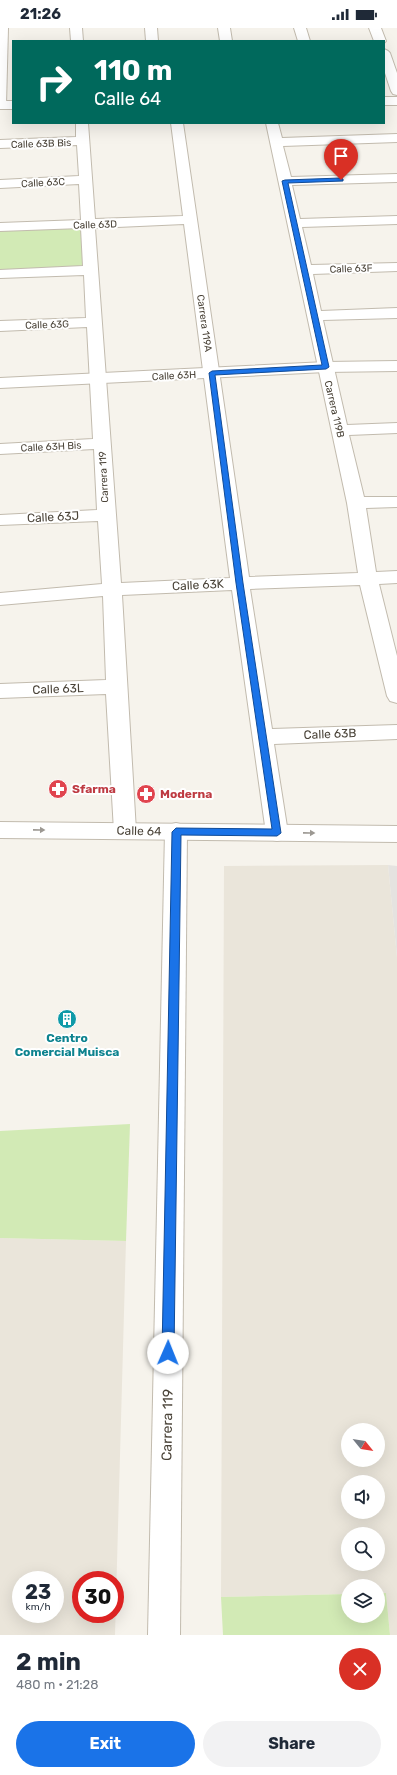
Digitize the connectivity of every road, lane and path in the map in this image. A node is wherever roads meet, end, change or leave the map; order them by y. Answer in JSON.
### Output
{"nodes":[{"id":1,"x":76,"y":28,"type":"edge"},
{"id":2,"x":151,"y":28,"type":"edge"},
{"id":3,"x":224,"y":28,"type":"edge"},
{"id":4,"x":300,"y":28,"type":"edge"},
{"id":5,"x":375,"y":28,"type":"edge"},
{"id":6,"x":2,"y":35,"type":"edge"},
{"id":7,"x":77,"y":40,"type":"edge"},
{"id":8,"x":152,"y":40,"type":"edge"},
{"id":9,"x":226,"y":40,"type":"edge"},
{"id":10,"x":304,"y":40,"type":"edge"},
{"id":11,"x":380,"y":40,"type":"edge"},
{"id":12,"x":385,"y":57,"type":"edge"},
{"id":13,"x":1,"y":68,"type":"edge"},
{"id":14,"x":397,"y":91,"type":"edge"},
{"id":15,"x":385,"y":101,"type":"edge"},
{"id":16,"x":397,"y":101,"type":"edge"},
{"id":17,"x":12,"y":104,"type":"edge"},
{"id":18,"x":0,"y":105,"type":"edge"},
{"id":19,"x":82,"y":124,"type":"edge"},
{"id":20,"x":177,"y":124,"type":"edge"},
{"id":21,"x":272,"y":124,"type":"edge"},
{"id":22,"x":397,"y":138,"type":"edge"},
{"id":23,"x":83,"y":141,"type":"junction"},
{"id":24,"x":276,"y":142,"type":"junction"},
{"id":25,"x":0,"y":144,"type":"edge"},
{"id":26,"x":397,"y":178,"type":"edge"},
{"id":27,"x":85,"y":180,"type":"junction"},
{"id":28,"x":285,"y":181,"type":"junction"},
{"id":29,"x":0,"y":184,"type":"edge"},
{"id":30,"x":191,"y":220,"type":"junction"},
{"id":31,"x":397,"y":220,"type":"edge"},
{"id":32,"x":294,"y":223,"type":"junction"},
{"id":33,"x":88,"y":224,"type":"junction"},
{"id":34,"x":0,"y":228,"type":"edge"},
{"id":35,"x":397,"y":266,"type":"edge"},
{"id":36,"x":91,"y":270,"type":"junction"},
{"id":37,"x":304,"y":270,"type":"junction"},
{"id":38,"x":0,"y":274,"type":"edge"},
{"id":39,"x":397,"y":313,"type":"edge"},
{"id":40,"x":315,"y":316,"type":"junction"},
{"id":41,"x":94,"y":322,"type":"junction"},
{"id":42,"x":0,"y":326,"type":"edge"},
{"id":43,"x":397,"y":366,"type":"edge"},
{"id":44,"x":326,"y":367,"type":"junction"},
{"id":45,"x":212,"y":373,"type":"junction"},
{"id":46,"x":97,"y":378,"type":"junction"},
{"id":47,"x":0,"y":383,"type":"edge"},
{"id":48,"x":397,"y":428,"type":"edge"},
{"id":49,"x":340,"y":430,"type":"junction"},
{"id":50,"x":101,"y":444,"type":"junction"},
{"id":51,"x":0,"y":449,"type":"edge"},
{"id":52,"x":397,"y":502,"type":"edge"},
{"id":53,"x":356,"y":503,"type":"junction"},
{"id":54,"x":106,"y":515,"type":"junction"},
{"id":55,"x":0,"y":520,"type":"edge"},
{"id":56,"x":397,"y":577,"type":"edge"},
{"id":57,"x":368,"y":578,"type":"junction"},
{"id":58,"x":240,"y":583,"type":"junction"},
{"id":59,"x":112,"y":589,"type":"junction"},
{"id":60,"x":0,"y":598,"type":"edge"},
{"id":61,"x":116,"y":687,"type":"junction"},
{"id":62,"x":0,"y":692,"type":"edge"},
{"id":63,"x":397,"y":696,"type":"edge"},
{"id":64,"x":397,"y":732,"type":"edge"},
{"id":65,"x":263,"y":737,"type":"junction"},
{"id":66,"x":0,"y":830,"type":"edge"},
{"id":67,"x":125,"y":831,"type":"junction"},
{"id":68,"x":176,"y":832,"type":"junction"},
{"id":69,"x":277,"y":833,"type":"junction"},
{"id":70,"x":397,"y":834,"type":"edge"},
{"id":71,"x":164,"y":1635,"type":"edge"}],
"edges":[{"from":1,"to":7,"type":"street"},
{"from":2,"to":8,"type":"street"},
{"from":3,"to":9,"type":"street"},
{"from":4,"to":10,"type":"street"},
{"from":5,"to":11,"type":"street"},
{"from":6,"to":13,"type":"street"},
{"from":12,"to":14,"type":"street"},
{"from":13,"to":18,"type":"street"},
{"from":15,"to":16,"type":"street"},
{"from":17,"to":18,"type":"street"},
{"from":19,"to":23,"type":"street","name":"Carrera 119"},
{"from":20,"to":30,"type":"street","name":"Carrera 119A"},
{"from":21,"to":24,"type":"street","name":"Carrera 119B"},
{"from":22,"to":24,"type":"street"},
{"from":23,"to":25,"type":"street","name":"Calle 63B Bis"},
{"from":23,"to":27,"type":"street","name":"Carrera 119"},
{"from":24,"to":28,"type":"street","name":"Carrera 119B"},
{"from":26,"to":28,"type":"street"},
{"from":27,"to":29,"type":"street","name":"Calle 63C"},
{"from":27,"to":33,"type":"street","name":"Carrera 119"},
{"from":28,"to":32,"type":"street","name":"Carrera 119B"},
{"from":30,"to":33,"type":"street","name":"Calle 63D"},
{"from":30,"to":45,"type":"street","name":"Carrera 119A"},
{"from":31,"to":32,"type":"street"},
{"from":32,"to":37,"type":"street","name":"Carrera 119B"},
{"from":33,"to":34,"type":"street","name":"Calle 63D"},
{"from":33,"to":36,"type":"street","name":"Carrera 119"},
{"from":35,"to":37,"type":"street","name":"Calle 63F"},
{"from":36,"to":38,"type":"street"},
{"from":36,"to":41,"type":"street","name":"Carrera 119"},
{"from":37,"to":40,"type":"street","name":"Carrera 119B"},
{"from":39,"to":40,"type":"street"},
{"from":40,"to":44,"type":"street","name":"Carrera 119B"},
{"from":41,"to":42,"type":"street","name":"Calle 63G"},
{"from":41,"to":46,"type":"street","name":"Carrera 119"},
{"from":43,"to":44,"type":"street","name":"Calle 63H"},
{"from":44,"to":45,"type":"street","name":"Calle 63H"},
{"from":44,"to":49,"type":"street","name":"Carrera 119B"},
{"from":45,"to":46,"type":"street","name":"Calle 63H"},
{"from":45,"to":58,"type":"street","name":"Carrera 119A"},
{"from":46,"to":47,"type":"street","name":"Calle 63H"},
{"from":46,"to":50,"type":"street","name":"Carrera 119"},
{"from":48,"to":49,"type":"street"},
{"from":49,"to":53,"type":"street","name":"Carrera 119B"},
{"from":50,"to":51,"type":"street","name":"Calle 63H Bis"},
{"from":50,"to":54,"type":"street","name":"Carrera 119"},
{"from":52,"to":53,"type":"street"},
{"from":53,"to":57,"type":"street","name":"Carrera 119B"},
{"from":54,"to":55,"type":"street","name":"Calle 63J"},
{"from":54,"to":59,"type":"street","name":"Carrera 119"},
{"from":56,"to":57,"type":"street","name":"Calle 63K"},
{"from":57,"to":58,"type":"street","name":"Calle 63K"},
{"from":57,"to":63,"type":"street","name":"Carrera 119B"},
{"from":58,"to":59,"type":"street","name":"Calle 63K"},
{"from":58,"to":65,"type":"street","name":"Carrera 119A"},
{"from":59,"to":60,"type":"street","name":"Calle 63K"},
{"from":59,"to":61,"type":"street","name":"Carrera 119"},
{"from":61,"to":62,"type":"street","name":"Calle 63L"},
{"from":61,"to":67,"type":"street","name":"Carrera 119"},
{"from":64,"to":65,"type":"street","name":"Calle 63B"},
{"from":65,"to":69,"type":"street","name":"Carrera 119A"},
{"from":66,"to":67,"type":"street","name":"Calle 64","one_way":true},
{"from":67,"to":68,"type":"street","name":"Calle 64"},
{"from":68,"to":69,"type":"street","name":"Calle 64"},
{"from":68,"to":71,"type":"street","name":"Carrera 119"},
{"from":69,"to":70,"type":"street","name":"Calle 64","one_way":true}]}
